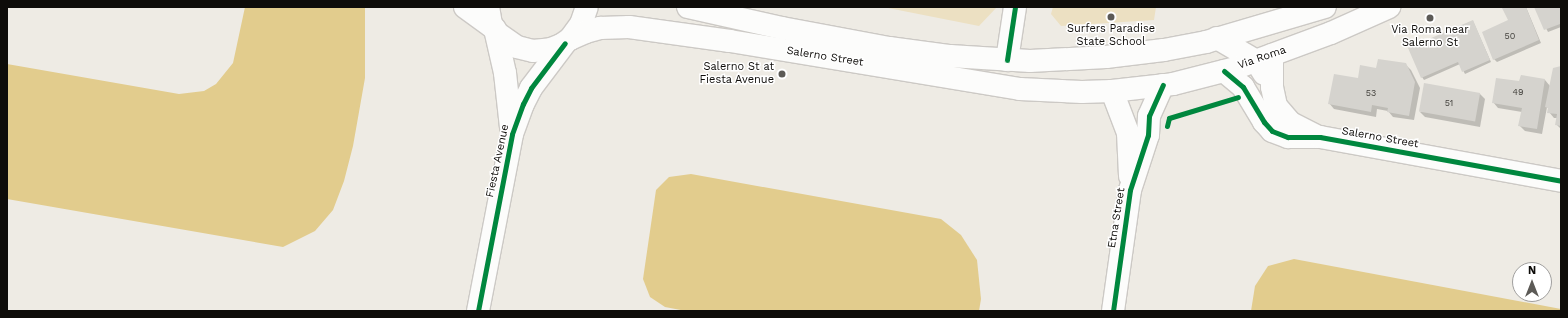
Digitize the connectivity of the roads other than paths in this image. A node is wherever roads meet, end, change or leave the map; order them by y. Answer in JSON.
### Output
{"nodes":[{"id":1,"x":465,"y":7,"type":"edge"},
{"id":2,"x":587,"y":7,"type":"edge"},
{"id":3,"x":688,"y":7,"type":"edge"},
{"id":4,"x":1015,"y":7,"type":"edge"},
{"id":5,"x":1324,"y":7,"type":"edge"},
{"id":6,"x":1389,"y":7,"type":"edge"},
{"id":7,"x":492,"y":21,"type":"edge"},
{"id":8,"x":1217,"y":38,"type":"junction"},
{"id":9,"x":568,"y":41,"type":"junction"},
{"id":10,"x":1264,"y":58,"type":"junction"},
{"id":11,"x":1007,"y":60,"type":"junction"},
{"id":12,"x":1224,"y":71,"type":"junction"},
{"id":13,"x":1163,"y":85,"type":"junction"},
{"id":14,"x":1112,"y":91,"type":"junction"},
{"id":15,"x":1082,"y":92,"type":"joint"},
{"id":16,"x":512,"y":134,"type":"junction"},
{"id":17,"x":1320,"y":138,"type":"junction"},
{"id":18,"x":1561,"y":181,"type":"edge"},
{"id":19,"x":1130,"y":190,"type":"junction"},
{"id":20,"x":480,"y":306,"type":"edge"},
{"id":21,"x":1112,"y":311,"type":"edge"}],
"edges":[{"from":1,"to":7,"type":"main road"},
{"from":2,"to":9,"type":"main road","name":"Fiesta Avenue"},
{"from":3,"to":11,"type":"main road","name":"Salerno Street"},
{"from":4,"to":11,"type":"main road"},
{"from":5,"to":8,"type":"main road"},
{"from":6,"to":10,"type":"main road","name":"Via Roma"},
{"from":7,"to":9,"type":"main road","name":"Salerno Street"},
{"from":7,"to":16,"type":"main road","name":"Fiesta Avenue"},
{"from":8,"to":10,"type":"main road"},
{"from":8,"to":11,"type":"main road","name":"Salerno Street"},
{"from":9,"to":15,"type":"main road","name":"Salerno Street"},
{"from":9,"to":16,"type":"main road","name":"Fiesta Avenue"},
{"from":10,"to":12,"type":"main road","name":"Via Roma"},
{"from":10,"to":17,"type":"main road","name":"Salerno Street"},
{"from":12,"to":13,"type":"main road","name":"Via Roma"},
{"from":12,"to":17,"type":"main road","name":"Salerno Street"},
{"from":13,"to":14,"type":"main road","name":"Via Roma"},
{"from":13,"to":19,"type":"main road","name":"Etna Street"},
{"from":14,"to":15,"type":"main road","name":"Via Roma"},
{"from":14,"to":19,"type":"main road","name":"Etna Street"},
{"from":16,"to":20,"type":"main road","name":"Fiesta Avenue"},
{"from":17,"to":18,"type":"main road","name":"Salerno Street"},
{"from":19,"to":21,"type":"main road","name":"Etna Street"}]}
